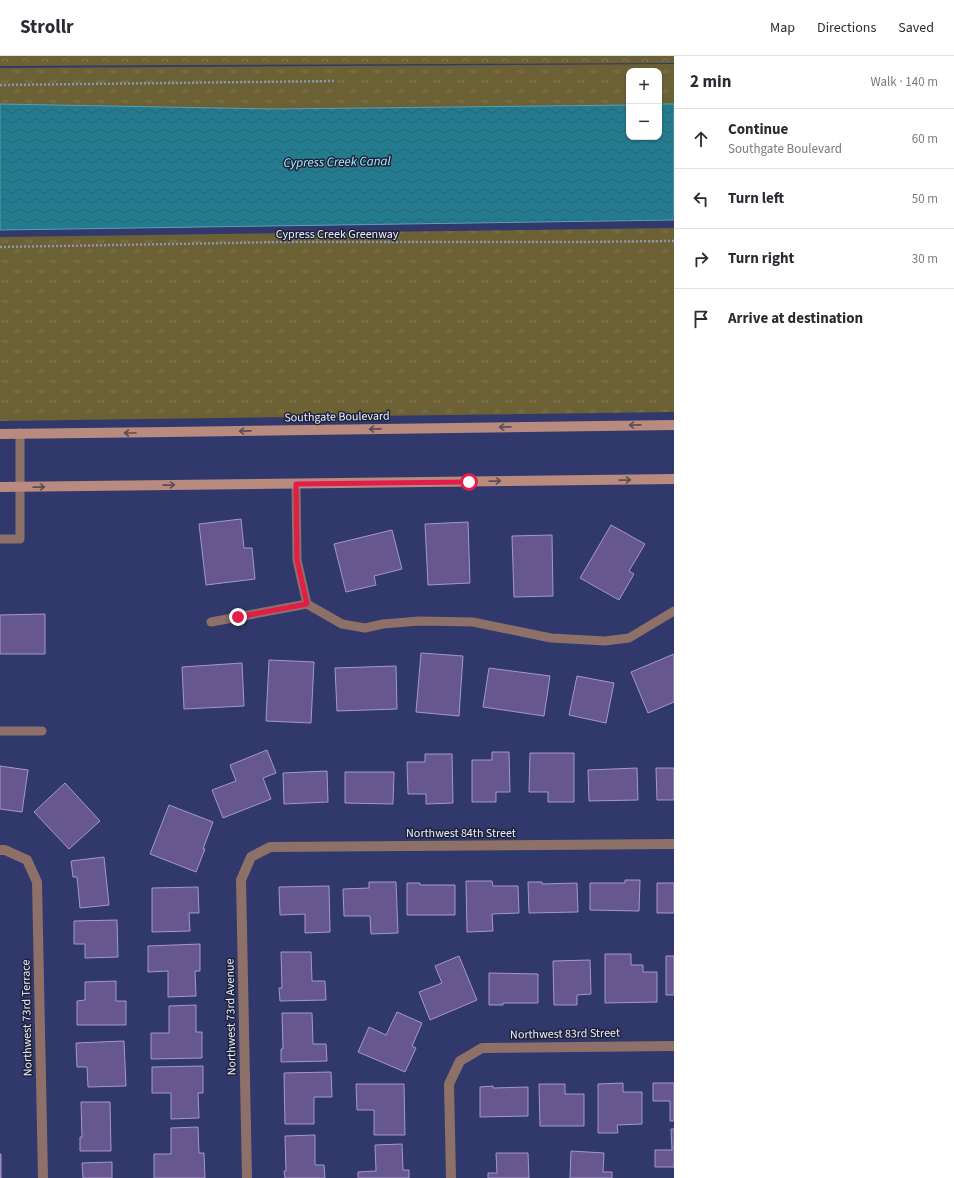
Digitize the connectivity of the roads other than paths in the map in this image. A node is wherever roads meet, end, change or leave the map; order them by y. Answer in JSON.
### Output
{"nodes":[{"id":1,"x":674,"y":425,"type":"edge"},
{"id":2,"x":20,"y":433,"type":"junction"},
{"id":3,"x":0,"y":434,"type":"edge"},
{"id":4,"x":674,"y":479,"type":"edge"},
{"id":5,"x":296,"y":484,"type":"junction"},
{"id":6,"x":0,"y":487,"type":"edge"},
{"id":7,"x":19,"y":487,"type":"junction"},
{"id":8,"x":0,"y":539,"type":"edge"},
{"id":9,"x":307,"y":604,"type":"junction"},
{"id":10,"x":674,"y":611,"type":"edge"},
{"id":11,"x":211,"y":622,"type":"dead end"},
{"id":12,"x":0,"y":731,"type":"edge"},
{"id":13,"x":42,"y":731,"type":"dead end"},
{"id":14,"x":674,"y":844,"type":"edge"},
{"id":15,"x":0,"y":850,"type":"edge"},
{"id":16,"x":251,"y":858,"type":"joint"},
{"id":17,"x":674,"y":1046,"type":"edge"},
{"id":18,"x":43,"y":1178,"type":"edge"},
{"id":19,"x":247,"y":1178,"type":"edge"},
{"id":20,"x":451,"y":1178,"type":"edge"}],
"edges":[{"from":1,"to":2,"type":"main road","name":"Southgate Boulevard","one_way":true},
{"from":2,"to":3,"type":"main road","name":"Southgate Boulevard"},
{"from":2,"to":7,"type":"lane"},
{"from":5,"to":4,"type":"main road","one_way":true},
{"from":7,"to":5,"type":"main road","one_way":true},
{"from":5,"to":9,"type":"lane"},
{"from":6,"to":7,"type":"main road"},
{"from":7,"to":8,"type":"lane"},
{"from":9,"to":10,"type":"lane"},
{"from":9,"to":11,"type":"lane"},
{"from":12,"to":13,"type":"lane"},
{"from":14,"to":16,"type":"street","name":"Northwest 84th Street"},
{"from":15,"to":18,"type":"street","name":"Northwest 73rd Terrace"},
{"from":16,"to":19,"type":"street","name":"Northwest 73rd Avenue"},
{"from":17,"to":20,"type":"street","name":"Northwest 83rd Street"}]}
